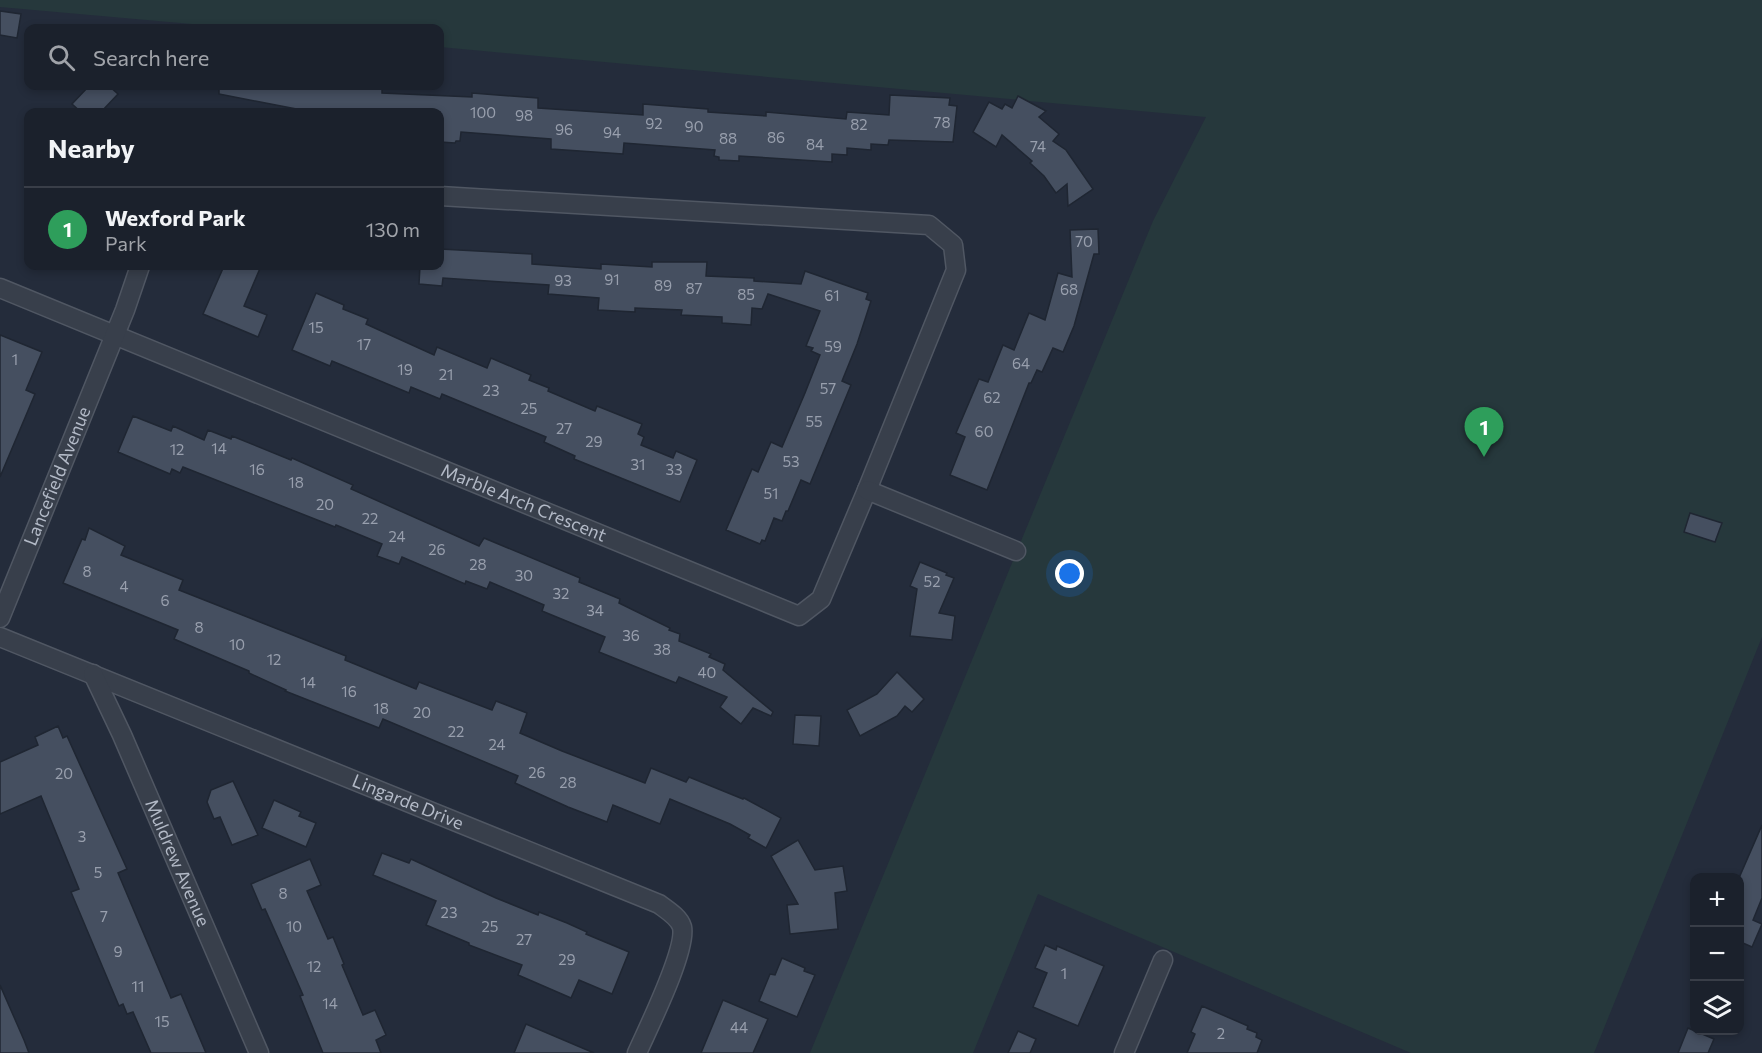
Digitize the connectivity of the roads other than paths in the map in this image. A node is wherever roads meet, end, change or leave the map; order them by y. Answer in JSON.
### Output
{"nodes":[{"id":1,"x":444,"y":196,"type":"edge"},
{"id":2,"x":139,"y":270,"type":"edge"},
{"id":3,"x":0,"y":288,"type":"edge"},
{"id":4,"x":114,"y":335,"type":"junction"},
{"id":5,"x":867,"y":490,"type":"junction"},
{"id":6,"x":1016,"y":551,"type":"dead end"},
{"id":7,"x":0,"y":618,"type":"edge"},
{"id":8,"x":0,"y":638,"type":"edge"},
{"id":9,"x":93,"y":674,"type":"junction"},
{"id":10,"x":1163,"y":960,"type":"dead end"},
{"id":11,"x":259,"y":1053,"type":"edge"},
{"id":12,"x":637,"y":1053,"type":"edge"},
{"id":13,"x":1124,"y":1053,"type":"edge"}],
"edges":[{"from":1,"to":5,"type":"street","name":"Marble Arch Crescent"},
{"from":2,"to":4,"type":"street"},
{"from":3,"to":4,"type":"street","name":"Marble Arch Crescent"},
{"from":4,"to":5,"type":"street","name":"Marble Arch Crescent"},
{"from":4,"to":7,"type":"street","name":"Lancefield Avenue"},
{"from":5,"to":6,"type":"street"},
{"from":8,"to":9,"type":"street","name":"Lingarde Drive"},
{"from":9,"to":11,"type":"street","name":"Muldrew Avenue"},
{"from":9,"to":12,"type":"street","name":"Lingarde Drive"},
{"from":10,"to":13,"type":"street"}]}
